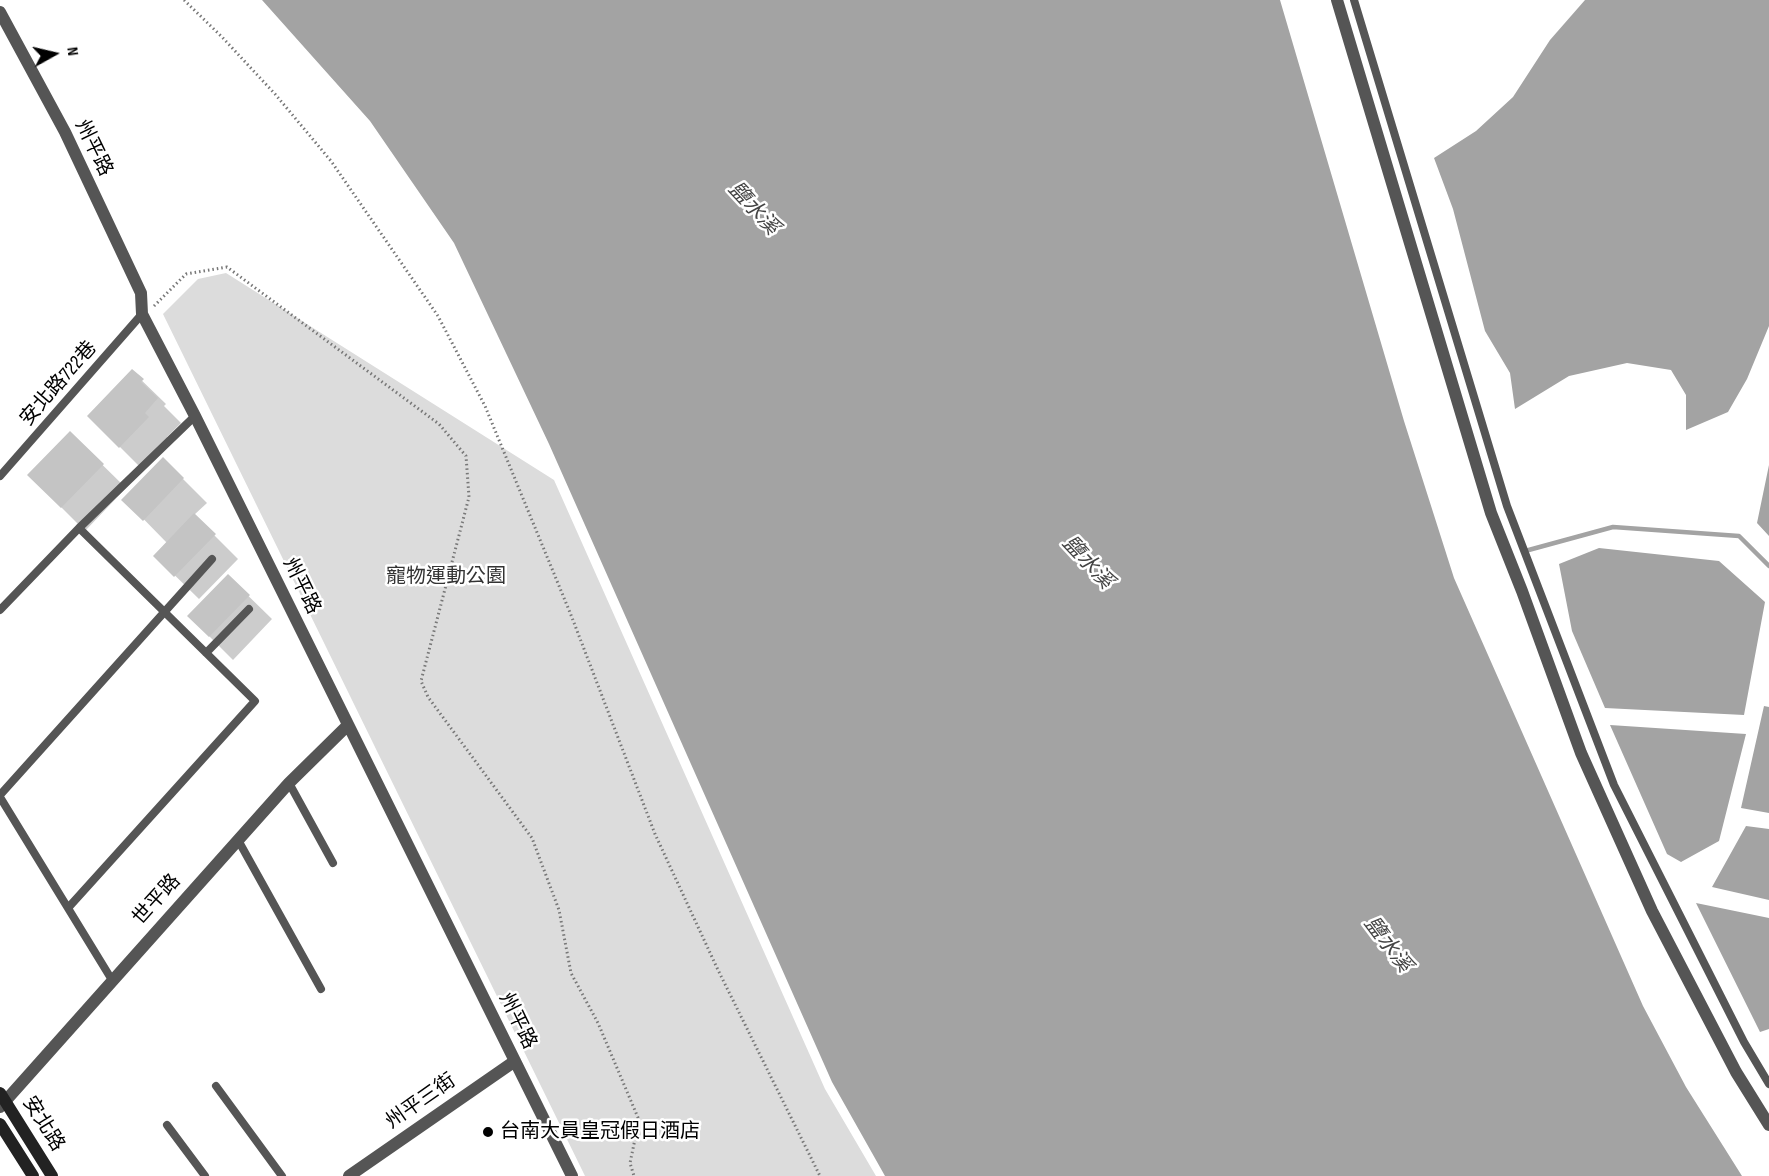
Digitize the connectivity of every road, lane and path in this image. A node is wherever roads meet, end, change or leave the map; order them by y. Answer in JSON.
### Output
{"nodes":[{"id":1,"x":184,"y":0,"type":"edge"},
{"id":2,"x":1337,"y":0,"type":"edge"},
{"id":3,"x":1354,"y":0,"type":"edge"},
{"id":4,"x":0,"y":12,"type":"edge"},
{"id":5,"x":142,"y":314,"type":"junction"},
{"id":6,"x":195,"y":416,"type":"junction"},
{"id":7,"x":0,"y":476,"type":"edge"},
{"id":8,"x":80,"y":528,"type":"junction"},
{"id":9,"x":212,"y":560,"type":"dead end"},
{"id":10,"x":249,"y":609,"type":"dead end"},
{"id":11,"x":0,"y":610,"type":"edge"},
{"id":12,"x":164,"y":612,"type":"junction"},
{"id":13,"x":206,"y":653,"type":"junction"},
{"id":14,"x":348,"y":725,"type":"junction"},
{"id":15,"x":289,"y":783,"type":"junction"},
{"id":16,"x":0,"y":796,"type":"edge"},
{"id":17,"x":238,"y":840,"type":"junction"},
{"id":18,"x":333,"y":863,"type":"dead end"},
{"id":19,"x":68,"y":908,"type":"junction"},
{"id":20,"x":112,"y":980,"type":"junction"},
{"id":21,"x":321,"y":989,"type":"dead end"},
{"id":22,"x":515,"y":1061,"type":"junction"},
{"id":23,"x":1769,"y":1084,"type":"edge"},
{"id":24,"x":216,"y":1086,"type":"dead end"},
{"id":25,"x":2,"y":1100,"type":"edge"},
{"id":26,"x":0,"y":1124,"type":"edge"},
{"id":27,"x":167,"y":1125,"type":"dead end"},
{"id":28,"x":1769,"y":1125,"type":"edge"},
{"id":29,"x":33,"y":1176,"type":"edge"},
{"id":30,"x":52,"y":1176,"type":"edge"},
{"id":31,"x":205,"y":1176,"type":"edge"},
{"id":32,"x":282,"y":1176,"type":"edge"},
{"id":33,"x":349,"y":1176,"type":"edge"},
{"id":34,"x":572,"y":1176,"type":"edge"},
{"id":35,"x":634,"y":1176,"type":"edge"},
{"id":36,"x":819,"y":1176,"type":"edge"}],
"edges":[{"from":1,"to":36,"type":"path"},
{"from":2,"to":28,"type":"street"},
{"from":3,"to":23,"type":"lane"},
{"from":4,"to":5,"type":"street","name":"州平路"},
{"from":5,"to":6,"type":"street","name":"州平路"},
{"from":5,"to":7,"type":"lane","name":"安北路722巷"},
{"from":5,"to":35,"type":"path"},
{"from":6,"to":8,"type":"lane"},
{"from":6,"to":14,"type":"street","name":"州平路"},
{"from":8,"to":11,"type":"lane"},
{"from":8,"to":12,"type":"lane"},
{"from":9,"to":12,"type":"lane"},
{"from":10,"to":13,"type":"lane"},
{"from":12,"to":13,"type":"lane"},
{"from":12,"to":16,"type":"lane"},
{"from":13,"to":19,"type":"lane"},
{"from":14,"to":15,"type":"street","name":"世平路"},
{"from":14,"to":22,"type":"street","name":"州平路"},
{"from":15,"to":17,"type":"street","name":"世平路"},
{"from":15,"to":18,"type":"lane"},
{"from":16,"to":19,"type":"lane"},
{"from":17,"to":20,"type":"street","name":"世平路"},
{"from":17,"to":21,"type":"lane"},
{"from":19,"to":20,"type":"lane"},
{"from":20,"to":25,"type":"street","name":"世平路"},
{"from":22,"to":33,"type":"street","name":"州平三街"},
{"from":22,"to":34,"type":"street","name":"州平路"},
{"from":24,"to":32,"type":"lane"},
{"from":25,"to":30,"type":"street","name":"安北路"},
{"from":26,"to":29,"type":"street","name":"安北路"},
{"from":27,"to":31,"type":"lane"}]}
